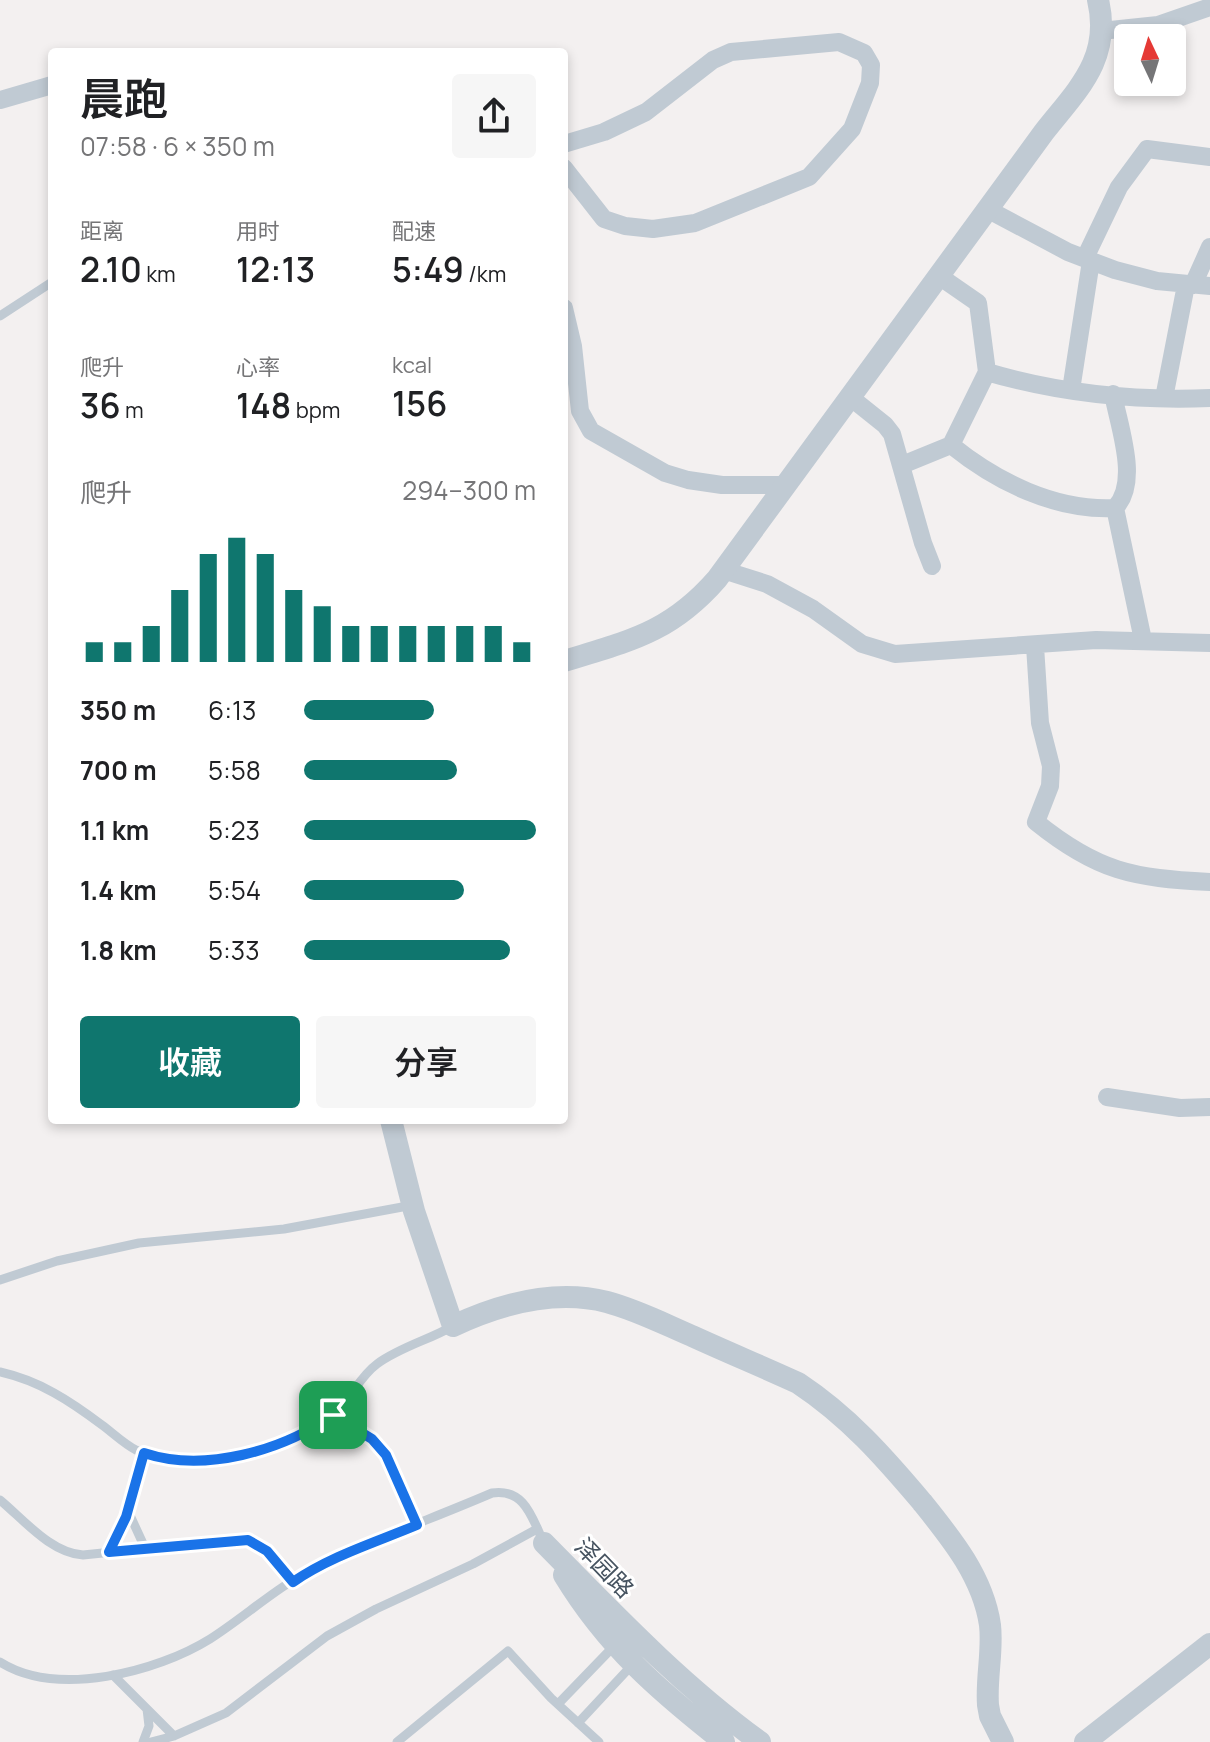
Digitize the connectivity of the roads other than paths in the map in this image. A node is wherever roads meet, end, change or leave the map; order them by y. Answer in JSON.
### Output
{"nodes":[{"id":1,"x":1098,"y":0,"type":"edge"},
{"id":2,"x":1210,"y":7,"type":"edge"},
{"id":3,"x":1101,"y":31,"type":"junction"},
{"id":4,"x":48,"y":86,"type":"edge"},
{"id":5,"x":0,"y":100,"type":"edge"},
{"id":6,"x":568,"y":143,"type":"edge"},
{"id":7,"x":1210,"y":157,"type":"edge"},
{"id":8,"x":568,"y":173,"type":"edge"},
{"id":9,"x":987,"y":209,"type":"junction"},
{"id":10,"x":1210,"y":247,"type":"edge"},
{"id":11,"x":1088,"y":260,"type":"junction"},
{"id":12,"x":939,"y":276,"type":"junction"},
{"id":13,"x":48,"y":285,"type":"edge"},
{"id":14,"x":1196,"y":285,"type":"edge"},
{"id":15,"x":0,"y":316,"type":"edge"},
{"id":16,"x":568,"y":325,"type":"edge"},
{"id":17,"x":987,"y":372,"type":"junction"},
{"id":18,"x":1071,"y":390,"type":"junction"},
{"id":19,"x":1113,"y":394,"type":"junction"},
{"id":20,"x":850,"y":397,"type":"junction"},
{"id":21,"x":1164,"y":398,"type":"junction"},
{"id":22,"x":1210,"y":398,"type":"edge"},
{"id":23,"x":951,"y":445,"type":"junction"},
{"id":24,"x":902,"y":465,"type":"junction"},
{"id":25,"x":785,"y":485,"type":"junction"},
{"id":26,"x":1115,"y":508,"type":"junction"},
{"id":27,"x":932,"y":566,"type":"dead end"},
{"id":28,"x":723,"y":570,"type":"junction"},
{"id":29,"x":1143,"y":640,"type":"junction"},
{"id":30,"x":1210,"y":643,"type":"edge"},
{"id":31,"x":1035,"y":646,"type":"junction"},
{"id":32,"x":568,"y":660,"type":"edge"},
{"id":33,"x":1210,"y":882,"type":"edge"},
{"id":34,"x":1107,"y":1097,"type":"dead end"},
{"id":35,"x":1210,"y":1107,"type":"edge"},
{"id":36,"x":392,"y":1124,"type":"edge"},
{"id":37,"x":413,"y":1205,"type":"junction"},
{"id":38,"x":0,"y":1280,"type":"edge"},
{"id":39,"x":453,"y":1326,"type":"junction"},
{"id":40,"x":0,"y":1372,"type":"edge"},
{"id":41,"x":333,"y":1415,"type":"junction"},
{"id":42,"x":144,"y":1453,"type":"junction"},
{"id":43,"x":0,"y":1500,"type":"edge"},
{"id":44,"x":128,"y":1511,"type":"junction"},
{"id":45,"x":417,"y":1525,"type":"junction"},
{"id":46,"x":541,"y":1536,"type":"junction"},
{"id":47,"x":145,"y":1548,"type":"junction"},
{"id":48,"x":109,"y":1552,"type":"junction"},
{"id":49,"x":293,"y":1582,"type":"junction"},
{"id":50,"x":1210,"y":1644,"type":"edge"},
{"id":51,"x":614,"y":1646,"type":"junction"},
{"id":52,"x":0,"y":1662,"type":"edge"},
{"id":53,"x":633,"y":1664,"type":"junction"},
{"id":54,"x":113,"y":1675,"type":"junction"},
{"id":55,"x":558,"y":1704,"type":"junction"},
{"id":56,"x":147,"y":1709,"type":"junction"},
{"id":57,"x":578,"y":1723,"type":"junction"},
{"id":58,"x":174,"y":1736,"type":"junction"},
{"id":59,"x":143,"y":1742,"type":"edge"},
{"id":60,"x":151,"y":1742,"type":"edge"},
{"id":61,"x":397,"y":1742,"type":"edge"},
{"id":62,"x":599,"y":1742,"type":"edge"},
{"id":63,"x":724,"y":1742,"type":"edge"},
{"id":64,"x":760,"y":1742,"type":"edge"},
{"id":65,"x":1003,"y":1742,"type":"edge"},
{"id":66,"x":1085,"y":1742,"type":"edge"}],
"edges":[{"from":1,"to":3,"type":"street"},
{"from":2,"to":3,"type":"street"},
{"from":3,"to":9,"type":"street"},
{"from":4,"to":5,"type":"street"},
{"from":6,"to":8,"type":"street"},
{"from":7,"to":11,"type":"street"},
{"from":9,"to":11,"type":"street"},
{"from":9,"to":12,"type":"street"},
{"from":10,"to":14,"type":"street"},
{"from":11,"to":14,"type":"street"},
{"from":11,"to":18,"type":"street"},
{"from":12,"to":17,"type":"street"},
{"from":12,"to":20,"type":"street"},
{"from":13,"to":15,"type":"lane"},
{"from":14,"to":21,"type":"street"},
{"from":16,"to":25,"type":"street"},
{"from":17,"to":18,"type":"street"},
{"from":17,"to":23,"type":"street"},
{"from":18,"to":19,"type":"street"},
{"from":19,"to":21,"type":"street"},
{"from":19,"to":26,"type":"street"},
{"from":20,"to":24,"type":"street"},
{"from":20,"to":25,"type":"street"},
{"from":21,"to":22,"type":"street"},
{"from":23,"to":24,"type":"street"},
{"from":23,"to":26,"type":"street"},
{"from":24,"to":27,"type":"street"},
{"from":25,"to":28,"type":"street"},
{"from":26,"to":29,"type":"street"},
{"from":28,"to":31,"type":"street"},
{"from":28,"to":32,"type":"street"},
{"from":29,"to":30,"type":"street"},
{"from":29,"to":31,"type":"street"},
{"from":31,"to":33,"type":"street"},
{"from":34,"to":35,"type":"street"},
{"from":36,"to":37,"type":"street"},
{"from":37,"to":38,"type":"lane"},
{"from":37,"to":39,"type":"street"},
{"from":39,"to":41,"type":"lane"},
{"from":39,"to":65,"type":"street"},
{"from":40,"to":42,"type":"lane"},
{"from":41,"to":42,"type":"lane"},
{"from":41,"to":45,"type":"lane"},
{"from":42,"to":44,"type":"lane"},
{"from":43,"to":48,"type":"lane"},
{"from":44,"to":47,"type":"lane"},
{"from":44,"to":48,"type":"lane"},
{"from":45,"to":46,"type":"lane"},
{"from":45,"to":49,"type":"lane"},
{"from":46,"to":51,"type":"street","name":"泽园路"},
{"from":46,"to":58,"type":"lane"},
{"from":46,"to":64,"type":"street","name":"泽园路"},
{"from":47,"to":48,"type":"lane"},
{"from":47,"to":49,"type":"lane"},
{"from":49,"to":54,"type":"lane"},
{"from":50,"to":66,"type":"street"},
{"from":51,"to":53,"type":"street","name":"泽园路"},
{"from":51,"to":55,"type":"lane"},
{"from":52,"to":54,"type":"lane"},
{"from":53,"to":57,"type":"lane"},
{"from":53,"to":63,"type":"street","name":"泽园路"},
{"from":54,"to":56,"type":"lane"},
{"from":55,"to":57,"type":"lane"},
{"from":55,"to":61,"type":"lane"},
{"from":56,"to":58,"type":"lane"},
{"from":56,"to":59,"type":"lane"},
{"from":57,"to":62,"type":"lane"},
{"from":58,"to":60,"type":"lane"}]}
